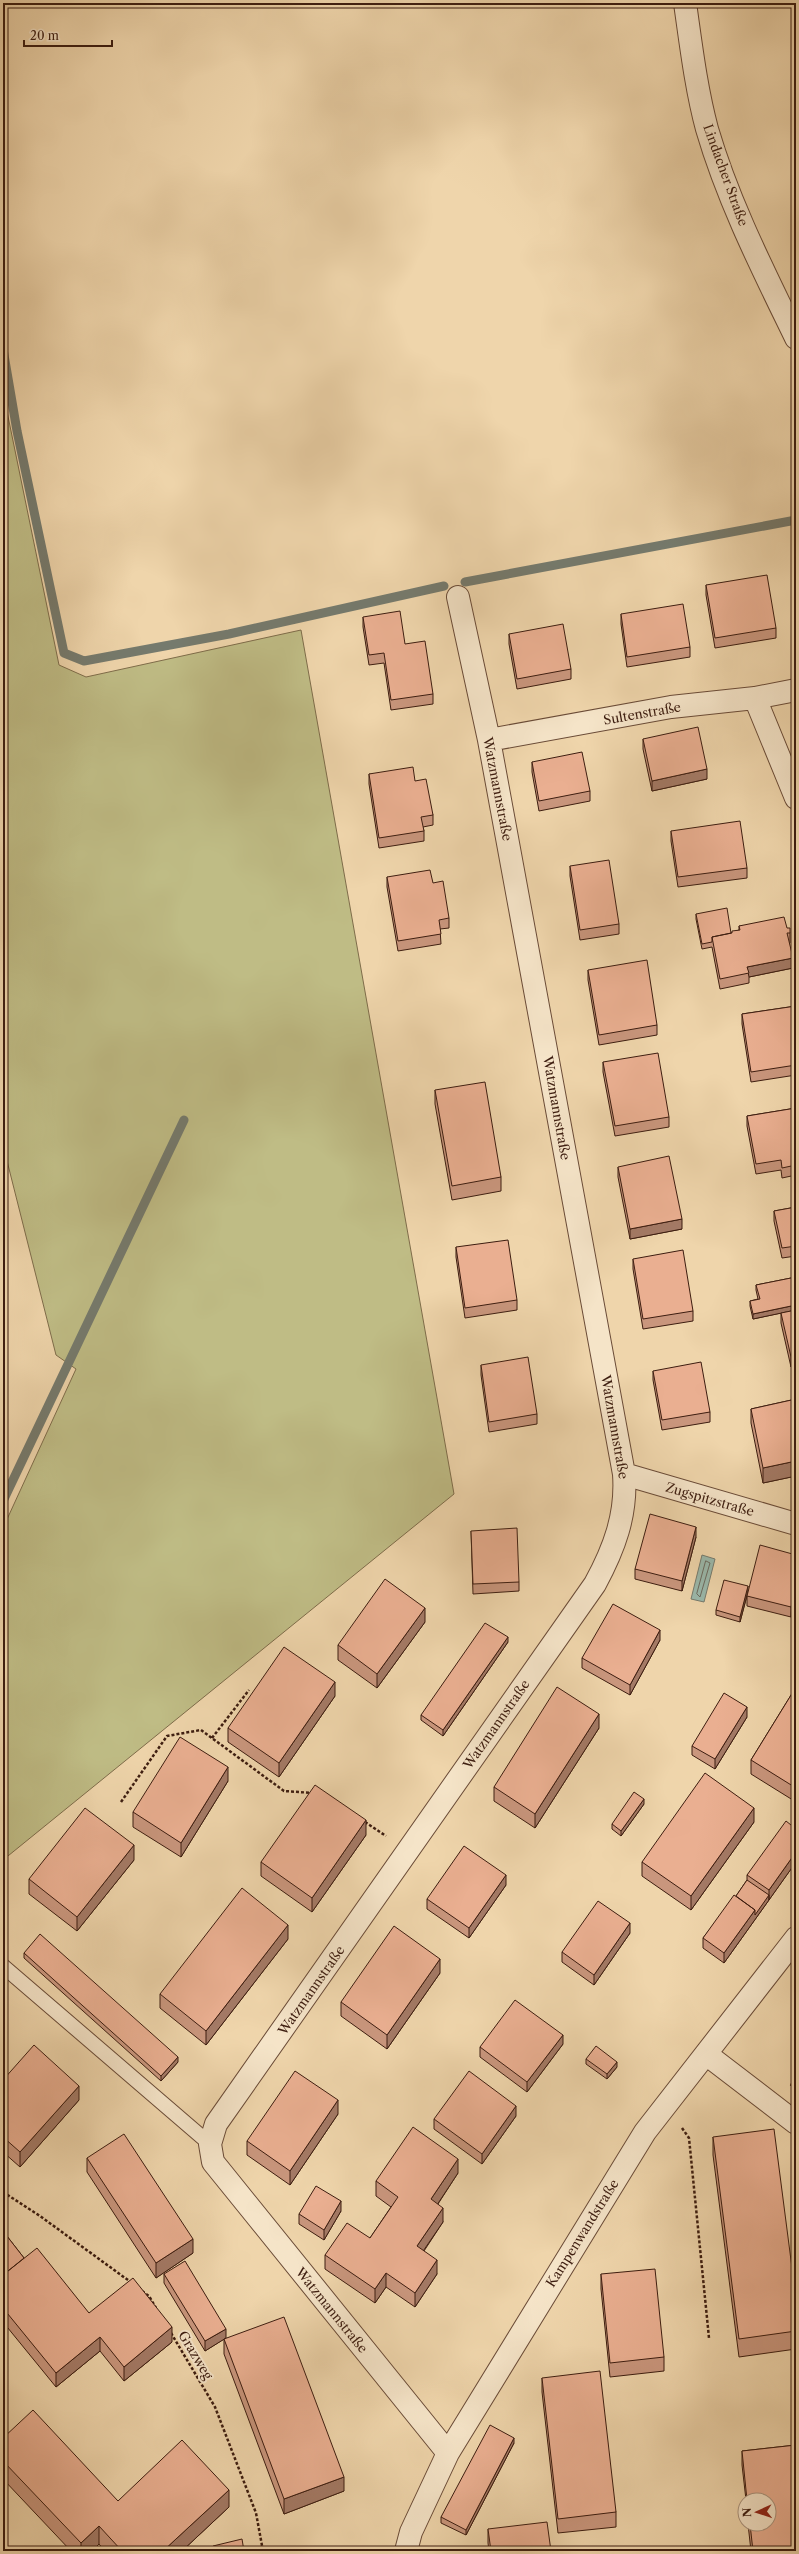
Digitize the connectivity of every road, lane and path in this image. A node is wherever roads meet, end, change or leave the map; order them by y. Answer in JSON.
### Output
{"nodes":[{"id":1,"x":685,"y":3,"type":"edge"},
{"id":2,"x":796,"y":338,"type":"edge"},
{"id":3,"x":458,"y":597,"type":"dead end"},
{"id":4,"x":796,"y":690,"type":"edge"},
{"id":5,"x":755,"y":698,"type":"junction"},
{"id":6,"x":489,"y":740,"type":"junction"},
{"id":7,"x":796,"y":798,"type":"edge"},
{"id":8,"x":624,"y":1474,"type":"junction"},
{"id":9,"x":796,"y":1524,"type":"edge"},
{"id":10,"x":249,"y":1690,"type":"dead end"},
{"id":11,"x":212,"y":1738,"type":"junction"},
{"id":12,"x":319,"y":1793,"type":"edge"},
{"id":13,"x":121,"y":1802,"type":"dead end"},
{"id":14,"x":358,"y":1818,"type":"edge"},
{"id":15,"x":390,"y":1838,"type":"dead end"},
{"id":16,"x":796,"y":1938,"type":"edge"},
{"id":17,"x":3,"y":1966,"type":"edge"},
{"id":18,"x":706,"y":2054,"type":"junction"},
{"id":19,"x":677,"y":2122,"type":"dead end"},
{"id":20,"x":796,"y":2123,"type":"edge"},
{"id":21,"x":210,"y":2144,"type":"junction"},
{"id":22,"x":3,"y":2192,"type":"edge"},
{"id":23,"x":157,"y":2309,"type":"edge"},
{"id":24,"x":168,"y":2329,"type":"edge"},
{"id":25,"x":708,"y":2338,"type":"dead end"},
{"id":26,"x":448,"y":2453,"type":"junction"},
{"id":27,"x":263,"y":2551,"type":"edge"},
{"id":28,"x":406,"y":2551,"type":"edge"}],
"edges":[{"from":1,"to":2,"type":"street","name":"Lindacher Straße"},
{"from":3,"to":6,"type":"street","name":"Watzmannstraße"},
{"from":4,"to":5,"type":"street","name":"Sultenstraße"},
{"from":5,"to":6,"type":"street","name":"Sultenstraße"},
{"from":5,"to":7,"type":"street"},
{"from":6,"to":8,"type":"street","name":"Watzmannstraße"},
{"from":8,"to":9,"type":"street","name":"Zugspitzstraße"},
{"from":8,"to":21,"type":"street","name":"Watzmannstraße"},
{"from":10,"to":11,"type":"path"},
{"from":11,"to":12,"type":"path"},
{"from":11,"to":13,"type":"path"},
{"from":14,"to":15,"type":"path"},
{"from":16,"to":18,"type":"street","name":"Kampenwandstraße"},
{"from":17,"to":21,"type":"lane"},
{"from":18,"to":20,"type":"street"},
{"from":18,"to":26,"type":"street","name":"Kampenwandstraße"},
{"from":19,"to":25,"type":"path"},
{"from":21,"to":26,"type":"street","name":"Watzmannstraße"},
{"from":22,"to":23,"type":"path"},
{"from":24,"to":27,"type":"path","name":"Grazweg"},
{"from":26,"to":28,"type":"street","name":"Kampenwandstraße"}]}
